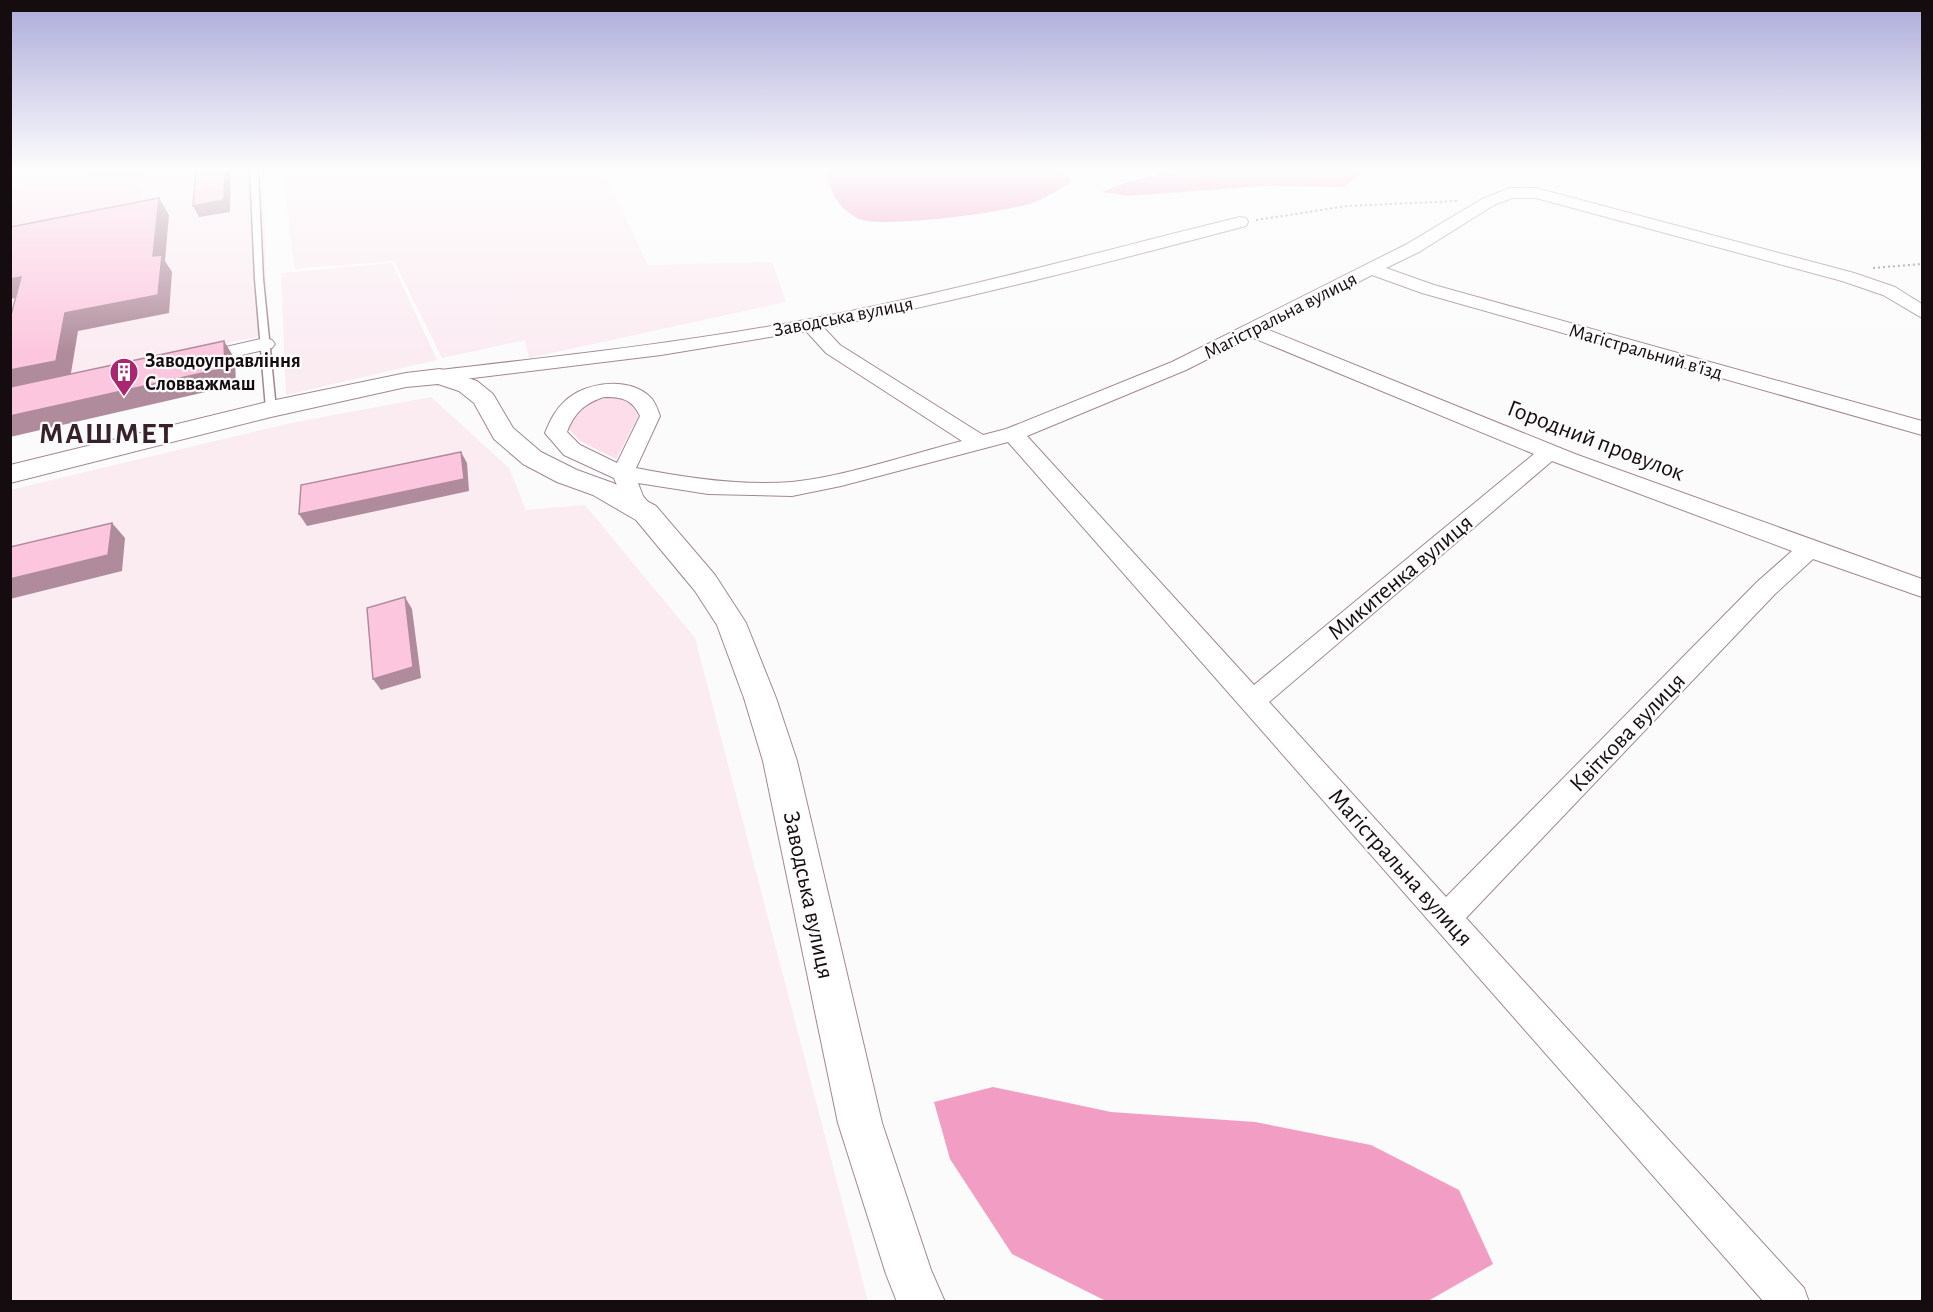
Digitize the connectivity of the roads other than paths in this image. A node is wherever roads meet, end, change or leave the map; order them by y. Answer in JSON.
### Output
{"nodes":[{"id":1,"x":258,"y":230,"type":"edge"},
{"id":2,"x":1207,"y":230,"type":"edge"},
{"id":3,"x":1442,"y":230,"type":"edge"},
{"id":4,"x":1674,"y":230,"type":"edge"},
{"id":5,"x":1371,"y":269,"type":"junction"},
{"id":6,"x":1923,"y":312,"type":"edge"},
{"id":7,"x":810,"y":324,"type":"junction"},
{"id":8,"x":1254,"y":331,"type":"junction"},
{"id":9,"x":265,"y":344,"type":"junction"},
{"id":10,"x":184,"y":362,"type":"edge"},
{"id":11,"x":440,"y":376,"type":"junction"},
{"id":12,"x":271,"y":409,"type":"junction"},
{"id":13,"x":1923,"y":428,"type":"edge"},
{"id":14,"x":1012,"y":434,"type":"junction"},
{"id":15,"x":979,"y":442,"type":"junction"},
{"id":16,"x":1549,"y":452,"type":"junction"},
{"id":17,"x":623,"y":473,"type":"junction"},
{"id":18,"x":10,"y":474,"type":"edge"},
{"id":19,"x":646,"y":513,"type":"junction"},
{"id":20,"x":1809,"y":549,"type":"junction"},
{"id":21,"x":1923,"y":588,"type":"edge"},
{"id":22,"x":1252,"y":702,"type":"junction"},
{"id":23,"x":1447,"y":917,"type":"junction"},
{"id":24,"x":921,"y":1302,"type":"edge"},
{"id":25,"x":1790,"y":1302,"type":"edge"}],
"edges":[{"from":1,"to":9,"type":"lane"},
{"from":2,"to":7,"type":"street","name":"Заводська вулиця"},
{"from":3,"to":5,"type":"street","name":"Магістральна вулиця"},
{"from":4,"to":6,"type":"street","name":"Магістральна вулиця"},
{"from":5,"to":8,"type":"street","name":"Магістральна вулиця"},
{"from":5,"to":13,"type":"street","name":"Магістральний в'їзд"},
{"from":7,"to":11,"type":"street","name":"Заводська вулиця"},
{"from":7,"to":15,"type":"street"},
{"from":8,"to":14,"type":"street","name":"Магістральна вулиця"},
{"from":8,"to":16,"type":"street","name":"Городний провулок"},
{"from":9,"to":10,"type":"street"},
{"from":9,"to":12,"type":"lane"},
{"from":11,"to":12,"type":"street","name":"Заводська вулиця"},
{"from":11,"to":19,"type":"street","name":"Заводська вулиця"},
{"from":12,"to":18,"type":"street","name":"Заводська вулиця"},
{"from":14,"to":15,"type":"street","name":"Магістральна вулиця"},
{"from":14,"to":22,"type":"street","name":"Магістральна вулиця"},
{"from":15,"to":17,"type":"street","name":"Магістральна вулиця"},
{"from":16,"to":20,"type":"street","name":"Городний провулок"},
{"from":16,"to":22,"type":"street","name":"Микитенка вулиця"},
{"from":17,"to":17,"type":"street"},
{"from":17,"to":19,"type":"street","name":"Заводська вулиця"},
{"from":19,"to":24,"type":"street","name":"Заводська вулиця"},
{"from":20,"to":21,"type":"street","name":"Городний провулок"},
{"from":20,"to":23,"type":"street","name":"Квіткова вулиця"},
{"from":22,"to":23,"type":"street","name":"Магістральна вулиця"},
{"from":23,"to":25,"type":"street","name":"Магістральна вулиця"}]}
